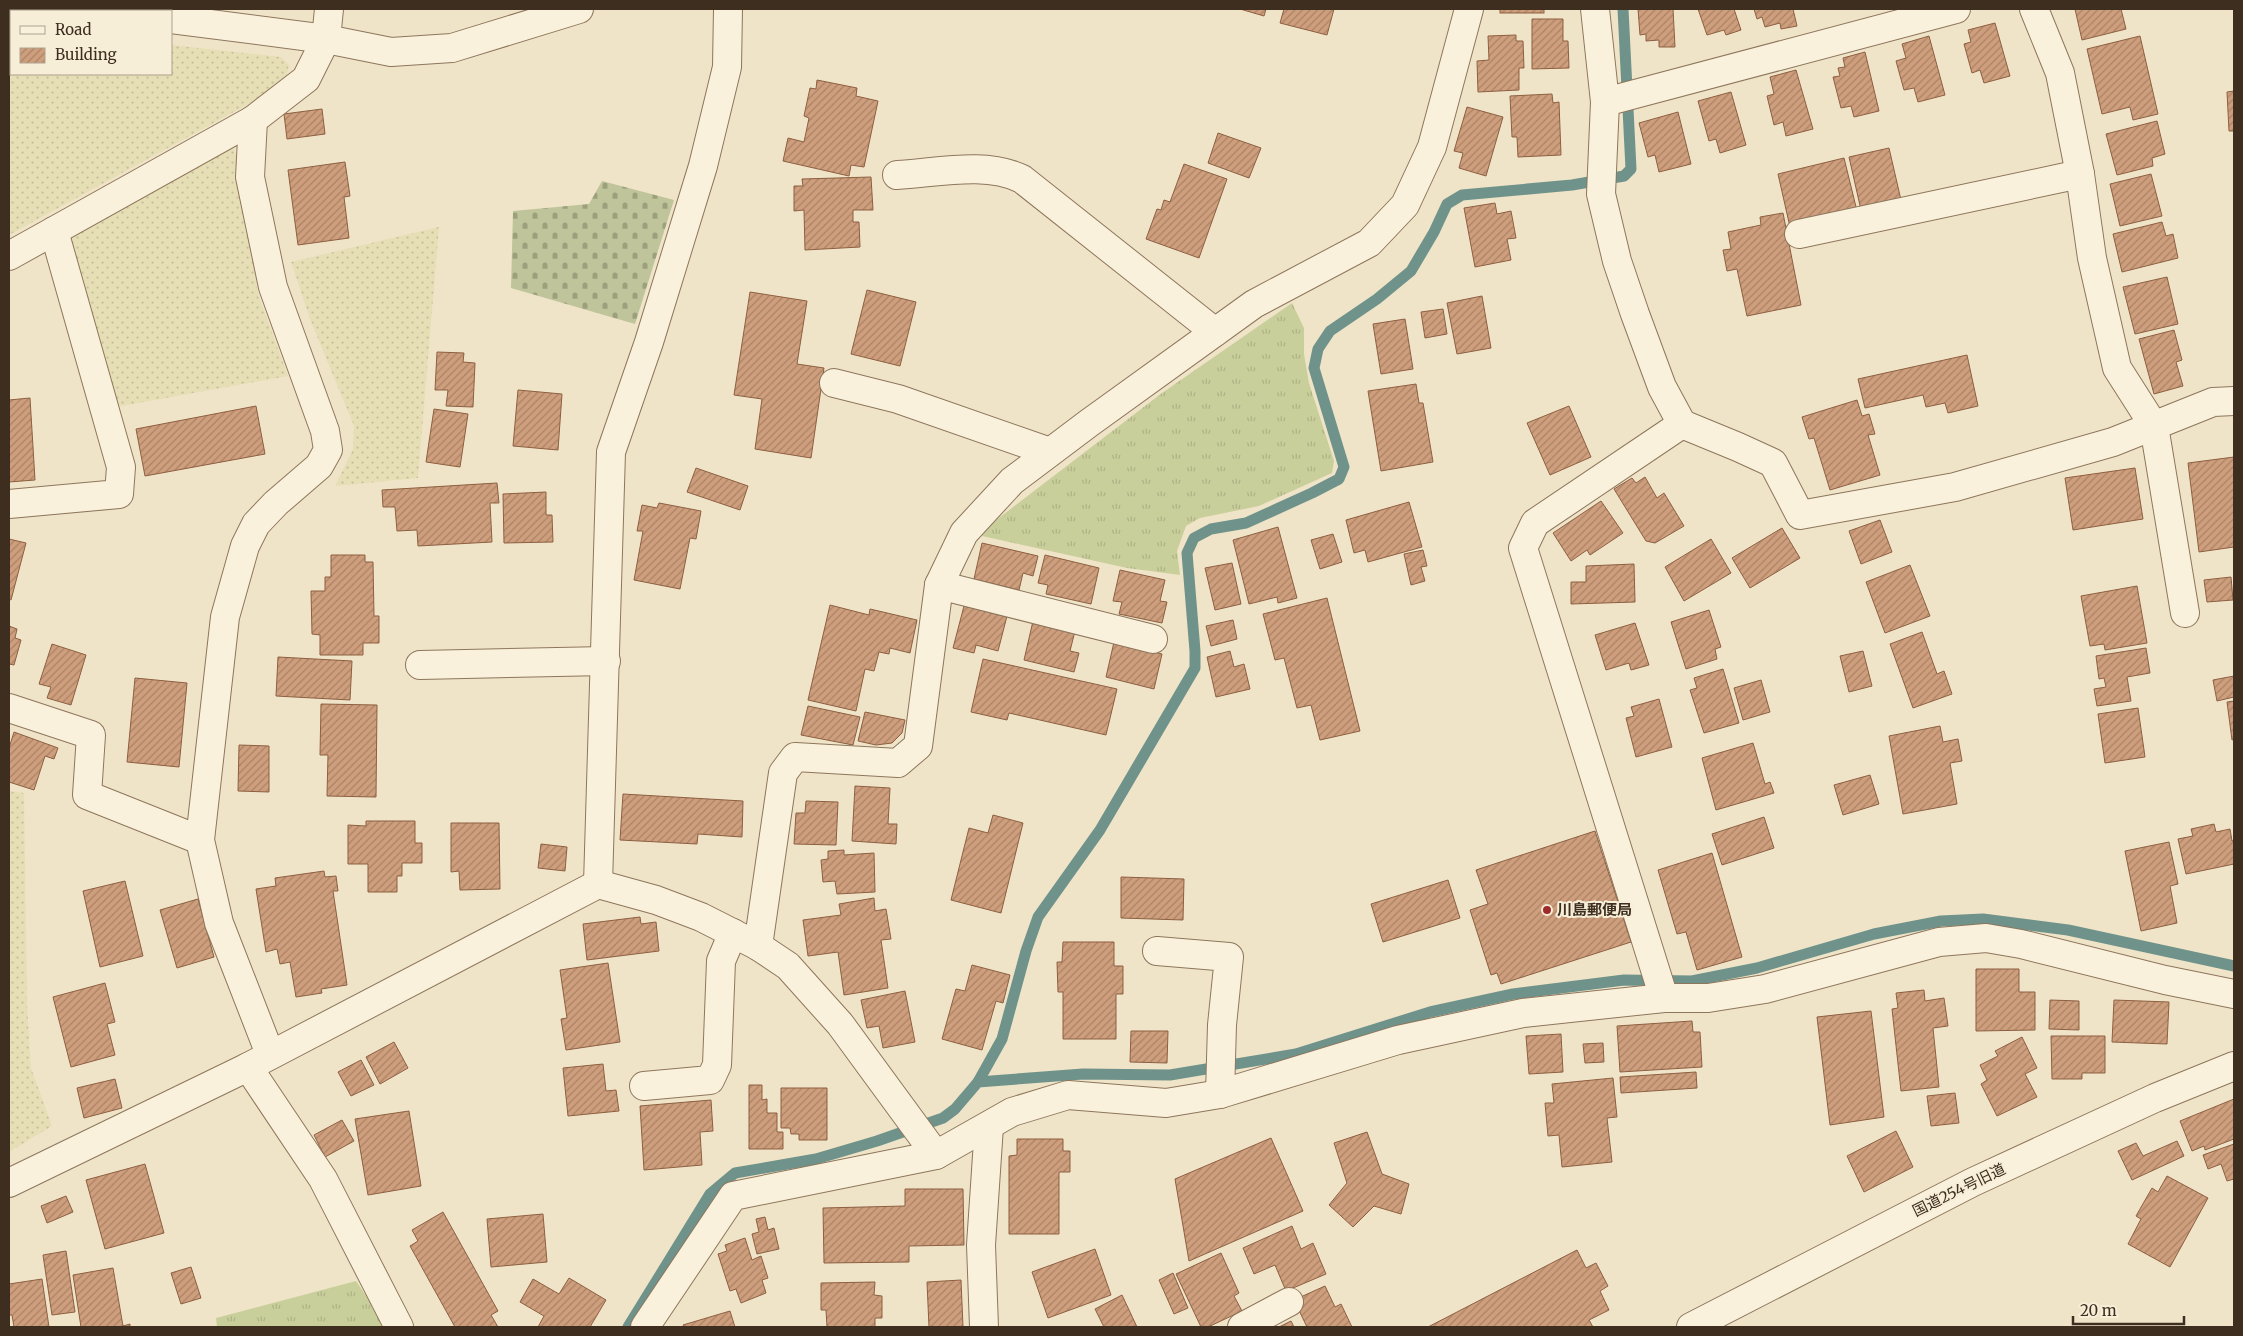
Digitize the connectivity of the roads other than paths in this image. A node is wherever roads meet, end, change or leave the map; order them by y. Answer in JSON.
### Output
{"nodes":[{"id":1,"x":329,"y":9,"type":"edge"},
{"id":2,"x":579,"y":9,"type":"edge"},
{"id":3,"x":728,"y":9,"type":"edge"},
{"id":4,"x":1469,"y":9,"type":"edge"},
{"id":5,"x":1595,"y":9,"type":"edge"},
{"id":6,"x":1956,"y":9,"type":"edge"},
{"id":7,"x":2034,"y":9,"type":"edge"},
{"id":8,"x":172,"y":20,"type":"edge"},
{"id":9,"x":326,"y":39,"type":"junction"},
{"id":10,"x":1605,"y":102,"type":"junction"},
{"id":11,"x":253,"y":120,"type":"junction"},
{"id":12,"x":2080,"y":174,"type":"junction"},
{"id":13,"x":897,"y":175,"type":"dead end"},
{"id":14,"x":54,"y":231,"type":"junction"},
{"id":15,"x":1799,"y":234,"type":"dead end"},
{"id":16,"x":9,"y":256,"type":"edge"},
{"id":17,"x":1215,"y":332,"type":"junction"},
{"id":18,"x":834,"y":383,"type":"dead end"},
{"id":19,"x":2234,"y":401,"type":"edge"},
{"id":20,"x":1682,"y":424,"type":"junction"},
{"id":21,"x":2154,"y":426,"type":"junction"},
{"id":22,"x":1050,"y":452,"type":"junction"},
{"id":23,"x":9,"y":504,"type":"edge"},
{"id":24,"x":939,"y":585,"type":"junction"},
{"id":25,"x":2185,"y":612,"type":"dead end"},
{"id":26,"x":1153,"y":639,"type":"dead end"},
{"id":27,"x":606,"y":661,"type":"junction"},
{"id":28,"x":420,"y":665,"type":"dead end"},
{"id":29,"x":9,"y":708,"type":"edge"},
{"id":30,"x":200,"y":840,"type":"junction"},
{"id":31,"x":598,"y":884,"type":"junction"},
{"id":32,"x":734,"y":933,"type":"junction"},
{"id":33,"x":758,"y":946,"type":"junction"},
{"id":34,"x":1157,"y":951,"type":"dead end"},
{"id":35,"x":2234,"y":994,"type":"edge"},
{"id":36,"x":1664,"y":998,"type":"junction"},
{"id":37,"x":259,"y":1060,"type":"junction"},
{"id":38,"x":2234,"y":1066,"type":"edge"},
{"id":39,"x":644,"y":1086,"type":"dead end"},
{"id":40,"x":1220,"y":1094,"type":"junction"},
{"id":41,"x":988,"y":1126,"type":"junction"},
{"id":42,"x":936,"y":1156,"type":"junction"},
{"id":43,"x":9,"y":1184,"type":"edge"},
{"id":44,"x":1289,"y":1302,"type":"dead end"},
{"id":45,"x":399,"y":1327,"type":"edge"},
{"id":46,"x":646,"y":1327,"type":"edge"},
{"id":47,"x":984,"y":1327,"type":"edge"},
{"id":48,"x":1242,"y":1327,"type":"edge"},
{"id":49,"x":1691,"y":1327,"type":"edge"}],
"edges":[{"from":1,"to":9,"type":"street"},
{"from":2,"to":9,"type":"street"},
{"from":3,"to":27,"type":"street"},
{"from":4,"to":17,"type":"street"},
{"from":5,"to":10,"type":"street"},
{"from":6,"to":10,"type":"street"},
{"from":7,"to":12,"type":"street"},
{"from":8,"to":9,"type":"street"},
{"from":9,"to":11,"type":"street"},
{"from":10,"to":20,"type":"street"},
{"from":11,"to":14,"type":"street"},
{"from":11,"to":30,"type":"street"},
{"from":12,"to":15,"type":"street"},
{"from":12,"to":21,"type":"street"},
{"from":13,"to":17,"type":"street"},
{"from":14,"to":16,"type":"street"},
{"from":14,"to":23,"type":"street"},
{"from":17,"to":22,"type":"street"},
{"from":18,"to":22,"type":"street"},
{"from":19,"to":21,"type":"street"},
{"from":20,"to":21,"type":"street"},
{"from":20,"to":36,"type":"street"},
{"from":21,"to":25,"type":"street"},
{"from":22,"to":24,"type":"street"},
{"from":24,"to":26,"type":"street"},
{"from":24,"to":33,"type":"street"},
{"from":27,"to":28,"type":"street"},
{"from":27,"to":31,"type":"street"},
{"from":29,"to":30,"type":"street"},
{"from":30,"to":37,"type":"street"},
{"from":31,"to":32,"type":"street"},
{"from":31,"to":37,"type":"street"},
{"from":32,"to":33,"type":"street"},
{"from":32,"to":39,"type":"street"},
{"from":33,"to":42,"type":"street"},
{"from":34,"to":40,"type":"street"},
{"from":35,"to":36,"type":"street"},
{"from":36,"to":40,"type":"street"},
{"from":37,"to":43,"type":"street"},
{"from":37,"to":45,"type":"street"},
{"from":38,"to":49,"type":"street","name":"国道254号旧道"},
{"from":40,"to":41,"type":"street"},
{"from":41,"to":42,"type":"street"},
{"from":41,"to":47,"type":"street"},
{"from":42,"to":46,"type":"street"},
{"from":44,"to":48,"type":"street"}]}
